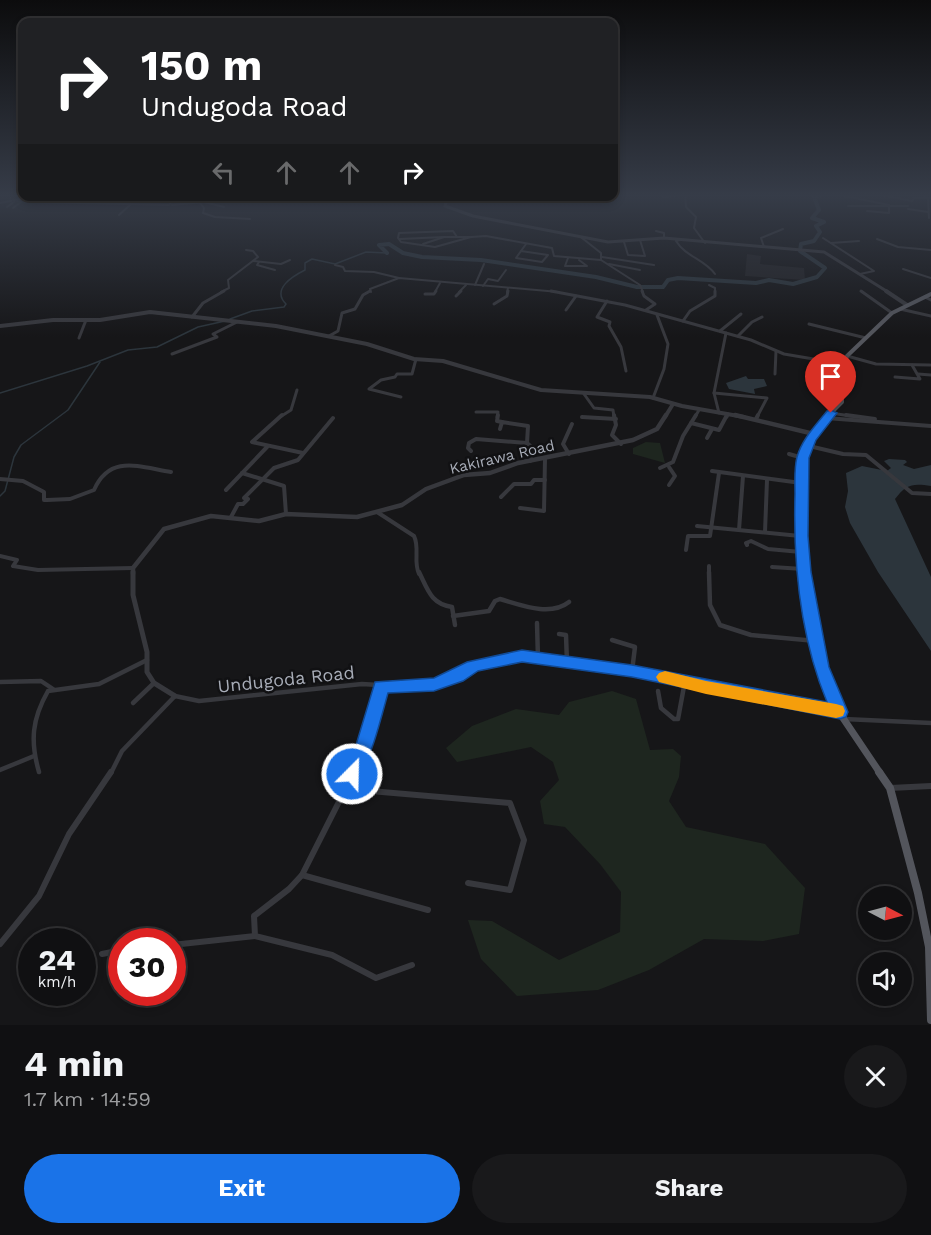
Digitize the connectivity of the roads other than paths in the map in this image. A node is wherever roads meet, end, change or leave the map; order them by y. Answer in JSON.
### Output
{"nodes":[{"id":1,"x":401,"y":242,"type":"edge"},
{"id":2,"x":430,"y":242,"type":"edge"},
{"id":3,"x":454,"y":242,"type":"edge"},
{"id":4,"x":512,"y":242,"type":"edge"},
{"id":5,"x":586,"y":242,"type":"edge"},
{"id":6,"x":607,"y":242,"type":"edge"},
{"id":7,"x":624,"y":242,"type":"joint"},
{"id":8,"x":641,"y":242,"type":"edge"},
{"id":9,"x":676,"y":242,"type":"edge"},
{"id":10,"x":695,"y":242,"type":"edge"},
{"id":11,"x":762,"y":242,"type":"edge"},
{"id":12,"x":847,"y":242,"type":"edge"},
{"id":13,"x":888,"y":242,"type":"edge"},
{"id":14,"x":705,"y":243,"type":"joint"},
{"id":15,"x":831,"y":243,"type":"joint"},
{"id":16,"x":526,"y":244,"type":"junction"},
{"id":17,"x":420,"y":245,"type":"junction"},
{"id":18,"x":764,"y":247,"type":"junction"},
{"id":19,"x":246,"y":250,"type":"dead end"},
{"id":20,"x":931,"y":250,"type":"edge"},
{"id":21,"x":520,"y":251,"type":"junction"},
{"id":22,"x":534,"y":253,"type":"junction"},
{"id":23,"x":548,"y":255,"type":"junction"},
{"id":24,"x":554,"y":256,"type":"junction"},
{"id":25,"x":568,"y":258,"type":"junction"},
{"id":26,"x":602,"y":258,"type":"junction"},
{"id":27,"x":530,"y":259,"type":"junction"},
{"id":28,"x":578,"y":259,"type":"junction"},
{"id":29,"x":290,"y":260,"type":"dead end"},
{"id":30,"x":252,"y":261,"type":"junction"},
{"id":31,"x":259,"y":262,"type":"junction"},
{"id":32,"x":484,"y":264,"type":"dead end"},
{"id":33,"x":608,"y":264,"type":"junction"},
{"id":34,"x":335,"y":265,"type":"dead end"},
{"id":35,"x":654,"y":265,"type":"dead end"},
{"id":36,"x":903,"y":269,"type":"dead end"},
{"id":37,"x":275,"y":270,"type":"dead end"},
{"id":38,"x":506,"y":270,"type":"dead end"},
{"id":39,"x":640,"y":270,"type":"dead end"},
{"id":40,"x":715,"y":274,"type":"dead end"},
{"id":41,"x":860,"y":274,"type":"junction"},
{"id":42,"x":399,"y":278,"type":"junction"},
{"id":43,"x":931,"y":278,"type":"edge"},
{"id":44,"x":440,"y":283,"type":"junction"},
{"id":45,"x":466,"y":285,"type":"junction"},
{"id":46,"x":475,"y":285,"type":"junction"},
{"id":47,"x":709,"y":285,"type":"dead end"},
{"id":48,"x":483,"y":286,"type":"junction"},
{"id":49,"x":508,"y":288,"type":"junction"},
{"id":50,"x":861,"y":291,"type":"dead end"},
{"id":51,"x":425,"y":294,"type":"dead end"},
{"id":52,"x":456,"y":296,"type":"dead end"},
{"id":53,"x":576,"y":296,"type":"junction"},
{"id":54,"x":929,"y":297,"type":"edge"},
{"id":55,"x":607,"y":301,"type":"junction"},
{"id":56,"x":494,"y":304,"type":"dead end"},
{"id":57,"x":908,"y":305,"type":"junction"},
{"id":58,"x":900,"y":309,"type":"junction"},
{"id":59,"x":566,"y":310,"type":"dead end"},
{"id":60,"x":645,"y":311,"type":"junction"},
{"id":61,"x":892,"y":313,"type":"junction"},
{"id":62,"x":658,"y":314,"type":"junction"},
{"id":63,"x":741,"y":314,"type":"dead end"},
{"id":64,"x":931,"y":316,"type":"edge"},
{"id":65,"x":762,"y":317,"type":"dead end"},
{"id":66,"x":192,"y":318,"type":"junction"},
{"id":67,"x":86,"y":320,"type":"junction"},
{"id":68,"x":238,"y":321,"type":"junction"},
{"id":69,"x":683,"y":321,"type":"junction"},
{"id":70,"x":810,"y":324,"type":"dead end"},
{"id":71,"x":0,"y":326,"type":"edge"},
{"id":72,"x":720,"y":331,"type":"junction"},
{"id":73,"x":726,"y":333,"type":"junction"},
{"id":74,"x":329,"y":336,"type":"junction"},
{"id":75,"x":738,"y":336,"type":"junction"},
{"id":76,"x":79,"y":338,"type":"dead end"},
{"id":77,"x":866,"y":338,"type":"junction"},
{"id":78,"x":776,"y":351,"type":"junction"},
{"id":79,"x":172,"y":354,"type":"dead end"},
{"id":80,"x":847,"y":356,"type":"junction"},
{"id":81,"x":416,"y":359,"type":"junction"},
{"id":82,"x":843,"y":364,"type":"junction"},
{"id":83,"x":912,"y":364,"type":"junction"},
{"id":84,"x":930,"y":365,"type":"edge"},
{"id":85,"x":626,"y":371,"type":"dead end"},
{"id":86,"x":775,"y":374,"type":"dead end"},
{"id":87,"x":918,"y":374,"type":"junction"},
{"id":88,"x":931,"y":375,"type":"edge"},
{"id":89,"x":895,"y":377,"type":"dead end"},
{"id":90,"x":297,"y":390,"type":"dead end"},
{"id":91,"x":714,"y":393,"type":"junction"},
{"id":92,"x":585,"y":394,"type":"junction"},
{"id":93,"x":401,"y":398,"type":"dead end"},
{"id":94,"x":653,"y":398,"type":"junction"},
{"id":95,"x":673,"y":404,"type":"junction"},
{"id":96,"x":699,"y":410,"type":"junction"},
{"id":97,"x":476,"y":412,"type":"dead end"},
{"id":98,"x":719,"y":413,"type":"junction"},
{"id":99,"x":728,"y":414,"type":"junction"},
{"id":100,"x":828,"y":416,"type":"junction"},
{"id":101,"x":582,"y":417,"type":"dead end"},
{"id":102,"x":333,"y":418,"type":"dead end"},
{"id":103,"x":756,"y":418,"type":"junction"},
{"id":104,"x":875,"y":418,"type":"dead end"},
{"id":105,"x":616,"y":419,"type":"junction"},
{"id":106,"x":502,"y":422,"type":"junction"},
{"id":107,"x":691,"y":423,"type":"junction"},
{"id":108,"x":572,"y":424,"type":"dead end"},
{"id":109,"x":931,"y":426,"type":"edge"},
{"id":110,"x":500,"y":429,"type":"dead end"},
{"id":111,"x":712,"y":429,"type":"junction"},
{"id":112,"x":814,"y":434,"type":"junction"},
{"id":113,"x":707,"y":438,"type":"dead end"},
{"id":114,"x":527,"y":443,"type":"junction"},
{"id":115,"x":621,"y":444,"type":"junction"},
{"id":116,"x":807,"y":445,"type":"junction"},
{"id":117,"x":267,"y":446,"type":"junction"},
{"id":118,"x":471,"y":451,"type":"dead end"},
{"id":119,"x":304,"y":453,"type":"junction"},
{"id":120,"x":569,"y":454,"type":"junction"},
{"id":121,"x":789,"y":454,"type":"dead end"},
{"id":122,"x":802,"y":458,"type":"junction"},
{"id":123,"x":545,"y":459,"type":"junction"},
{"id":124,"x":530,"y":461,"type":"junction"},
{"id":125,"x":669,"y":467,"type":"junction"},
{"id":126,"x":660,"y":468,"type":"dead end"},
{"id":127,"x":712,"y":471,"type":"dead end"},
{"id":128,"x":171,"y":472,"type":"dead end"},
{"id":129,"x":719,"y":472,"type":"junction"},
{"id":130,"x":242,"y":473,"type":"junction"},
{"id":131,"x":743,"y":476,"type":"junction"},
{"id":132,"x":0,"y":479,"type":"edge"},
{"id":133,"x":265,"y":479,"type":"junction"},
{"id":134,"x":545,"y":480,"type":"junction"},
{"id":135,"x":767,"y":480,"type":"junction"},
{"id":136,"x":801,"y":483,"type":"junction"},
{"id":137,"x":669,"y":485,"type":"dead end"},
{"id":138,"x":226,"y":490,"type":"dead end"},
{"id":139,"x":931,"y":494,"type":"edge"},
{"id":140,"x":501,"y":497,"type":"dead end"},
{"id":141,"x":520,"y":508,"type":"dead end"},
{"id":142,"x":377,"y":512,"type":"junction"},
{"id":143,"x":286,"y":514,"type":"junction"},
{"id":144,"x":231,"y":517,"type":"junction"},
{"id":145,"x":698,"y":525,"type":"dead end"},
{"id":146,"x":712,"y":527,"type":"junction"},
{"id":147,"x":739,"y":530,"type":"junction"},
{"id":148,"x":765,"y":532,"type":"junction"},
{"id":149,"x":801,"y":536,"type":"junction"},
{"id":150,"x":747,"y":545,"type":"dead end"},
{"id":151,"x":756,"y":547,"type":"dead end"},
{"id":152,"x":765,"y":547,"type":"junction"},
{"id":153,"x":686,"y":550,"type":"dead end"},
{"id":154,"x":801,"y":552,"type":"junction"},
{"id":155,"x":0,"y":556,"type":"edge"},
{"id":156,"x":709,"y":566,"type":"dead end"},
{"id":157,"x":772,"y":567,"type":"dead end"},
{"id":158,"x":133,"y":568,"type":"junction"},
{"id":159,"x":803,"y":569,"type":"junction"},
{"id":160,"x":569,"y":602,"type":"dead end"},
{"id":161,"x":453,"y":616,"type":"junction"},
{"id":162,"x":537,"y":623,"type":"dead end"},
{"id":163,"x":455,"y":625,"type":"dead end"},
{"id":164,"x":559,"y":634,"type":"dead end"},
{"id":165,"x":612,"y":640,"type":"dead end"},
{"id":166,"x":816,"y":641,"type":"junction"},
{"id":167,"x":538,"y":658,"type":"junction"},
{"id":168,"x":147,"y":660,"type":"junction"},
{"id":169,"x":567,"y":663,"type":"junction"},
{"id":170,"x":632,"y":671,"type":"junction"},
{"id":171,"x":685,"y":681,"type":"junction"},
{"id":172,"x":0,"y":682,"type":"edge"},
{"id":173,"x":154,"y":683,"type":"junction"},
{"id":174,"x":381,"y":686,"type":"junction"},
{"id":175,"x":53,"y":689,"type":"junction"},
{"id":176,"x":658,"y":692,"type":"dead end"},
{"id":177,"x":176,"y":696,"type":"junction"},
{"id":178,"x":133,"y":703,"type":"dead end"},
{"id":179,"x":841,"y":715,"type":"junction"},
{"id":180,"x":931,"y":723,"type":"edge"},
{"id":181,"x":34,"y":756,"type":"junction"},
{"id":182,"x":0,"y":770,"type":"edge"},
{"id":183,"x":39,"y":772,"type":"dead end"},
{"id":184,"x":931,"y":786,"type":"edge"},
{"id":185,"x":890,"y":788,"type":"junction"},
{"id":186,"x":347,"y":789,"type":"junction"},
{"id":187,"x":302,"y":875,"type":"junction"},
{"id":188,"x":468,"y":883,"type":"dead end"},
{"id":189,"x":428,"y":910,"type":"dead end"},
{"id":190,"x":255,"y":936,"type":"junction"},
{"id":191,"x":186,"y":943,"type":"edge"},
{"id":192,"x":0,"y":944,"type":"edge"},
{"id":193,"x":108,"y":953,"type":"edge"},
{"id":194,"x":102,"y":954,"type":"dead end"},
{"id":195,"x":412,"y":964,"type":"dead end"},
{"id":196,"x":931,"y":1020,"type":"edge"}],
"edges":[{"from":1,"to":17,"type":"street"},
{"from":2,"to":17,"type":"street"},
{"from":3,"to":17,"type":"street"},
{"from":4,"to":16,"type":"street"},
{"from":5,"to":26,"type":"street"},
{"from":6,"to":7,"type":"street"},
{"from":7,"to":8,"type":"street"},
{"from":9,"to":40,"type":"street"},
{"from":10,"to":14,"type":"street"},
{"from":11,"to":18,"type":"street"},
{"from":12,"to":15,"type":"street"},
{"from":13,"to":20,"type":"street"},
{"from":14,"to":18,"type":"street"},
{"from":15,"to":41,"type":"street"},
{"from":16,"to":21,"type":"street"},
{"from":16,"to":24,"type":"street"},
{"from":18,"to":41,"type":"street"},
{"from":19,"to":30,"type":"street"},
{"from":21,"to":22,"type":"street"},
{"from":21,"to":27,"type":"street"},
{"from":22,"to":23,"type":"street"},
{"from":22,"to":27,"type":"street"},
{"from":23,"to":24,"type":"street"},
{"from":23,"to":27,"type":"street"},
{"from":24,"to":25,"type":"street"},
{"from":25,"to":28,"type":"street"},
{"from":25,"to":28,"type":"street"},
{"from":26,"to":28,"type":"street"},
{"from":26,"to":33,"type":"street"},
{"from":26,"to":35,"type":"street"},
{"from":29,"to":31,"type":"street"},
{"from":30,"to":31,"type":"street"},
{"from":30,"to":66,"type":"street"},
{"from":31,"to":37,"type":"street"},
{"from":32,"to":46,"type":"street"},
{"from":33,"to":39,"type":"street"},
{"from":33,"to":60,"type":"street"},
{"from":34,"to":42,"type":"street"},
{"from":36,"to":43,"type":"street"},
{"from":38,"to":48,"type":"street"},
{"from":41,"to":57,"type":"street"},
{"from":42,"to":44,"type":"street"},
{"from":42,"to":74,"type":"street"},
{"from":44,"to":45,"type":"street"},
{"from":44,"to":51,"type":"street"},
{"from":45,"to":46,"type":"street"},
{"from":45,"to":52,"type":"street"},
{"from":46,"to":48,"type":"street"},
{"from":47,"to":69,"type":"street"},
{"from":48,"to":49,"type":"street"},
{"from":49,"to":53,"type":"street"},
{"from":49,"to":56,"type":"street"},
{"from":50,"to":61,"type":"street"},
{"from":53,"to":55,"type":"street"},
{"from":53,"to":59,"type":"street"},
{"from":54,"to":57,"type":"main road"},
{"from":55,"to":60,"type":"street"},
{"from":55,"to":85,"type":"street"},
{"from":57,"to":58,"type":"main road"},
{"from":58,"to":61,"type":"main road"},
{"from":58,"to":64,"type":"street"},
{"from":60,"to":62,"type":"street"},
{"from":61,"to":77,"type":"main road"},
{"from":62,"to":69,"type":"street"},
{"from":62,"to":94,"type":"street"},
{"from":63,"to":72,"type":"street"},
{"from":65,"to":75,"type":"street"},
{"from":66,"to":67,"type":"street"},
{"from":66,"to":68,"type":"street"},
{"from":67,"to":71,"type":"street"},
{"from":67,"to":76,"type":"street"},
{"from":68,"to":74,"type":"street"},
{"from":68,"to":79,"type":"street"},
{"from":69,"to":72,"type":"street"},
{"from":70,"to":77,"type":"street"},
{"from":72,"to":73,"type":"street"},
{"from":73,"to":75,"type":"street"},
{"from":73,"to":91,"type":"street"},
{"from":74,"to":81,"type":"street"},
{"from":75,"to":78,"type":"street"},
{"from":77,"to":80,"type":"main road"},
{"from":78,"to":82,"type":"street"},
{"from":78,"to":86,"type":"street"},
{"from":80,"to":82,"type":"main road"},
{"from":80,"to":83,"type":"street"},
{"from":81,"to":92,"type":"street"},
{"from":81,"to":93,"type":"street"},
{"from":82,"to":100,"type":"main road"},
{"from":83,"to":84,"type":"street"},
{"from":83,"to":87,"type":"street"},
{"from":87,"to":88,"type":"street"},
{"from":87,"to":89,"type":"street"},
{"from":90,"to":117,"type":"street"},
{"from":91,"to":98,"type":"street"},
{"from":91,"to":103,"type":"street"},
{"from":92,"to":94,"type":"street"},
{"from":92,"to":105,"type":"street"},
{"from":94,"to":95,"type":"street"},
{"from":95,"to":96,"type":"street"},
{"from":95,"to":115,"type":"street","name":"Kakirawa Road"},
{"from":96,"to":98,"type":"street"},
{"from":96,"to":107,"type":"street"},
{"from":97,"to":106,"type":"street"},
{"from":98,"to":99,"type":"street"},
{"from":99,"to":103,"type":"street"},
{"from":99,"to":111,"type":"street"},
{"from":100,"to":104,"type":"street"},
{"from":100,"to":109,"type":"street"},
{"from":100,"to":112,"type":"main road"},
{"from":101,"to":105,"type":"street"},
{"from":102,"to":119,"type":"street"},
{"from":103,"to":112,"type":"street"},
{"from":105,"to":115,"type":"street"},
{"from":106,"to":110,"type":"street"},
{"from":106,"to":114,"type":"street"},
{"from":107,"to":111,"type":"street"},
{"from":107,"to":125,"type":"street"},
{"from":108,"to":120,"type":"street"},
{"from":111,"to":113,"type":"street"},
{"from":112,"to":116,"type":"main road"},
{"from":114,"to":118,"type":"street"},
{"from":114,"to":124,"type":"street"},
{"from":115,"to":120,"type":"street","name":"Kakirawa Road"},
{"from":116,"to":122,"type":"main road"},
{"from":116,"to":139,"type":"street"},
{"from":117,"to":119,"type":"street"},
{"from":117,"to":130,"type":"street"},
{"from":119,"to":133,"type":"street"},
{"from":120,"to":123,"type":"street","name":"Kakirawa Road"},
{"from":121,"to":122,"type":"street"},
{"from":122,"to":136,"type":"main road"},
{"from":123,"to":124,"type":"street","name":"Kakirawa Road"},
{"from":123,"to":134,"type":"street"},
{"from":124,"to":142,"type":"street","name":"Kakirawa Road"},
{"from":125,"to":126,"type":"street"},
{"from":125,"to":137,"type":"street"},
{"from":127,"to":129,"type":"street"},
{"from":128,"to":132,"type":"street"},
{"from":129,"to":131,"type":"street"},
{"from":129,"to":146,"type":"street"},
{"from":130,"to":133,"type":"street"},
{"from":130,"to":138,"type":"street"},
{"from":131,"to":135,"type":"street"},
{"from":131,"to":147,"type":"street"},
{"from":133,"to":143,"type":"street"},
{"from":133,"to":144,"type":"street"},
{"from":134,"to":140,"type":"street"},
{"from":134,"to":141,"type":"street"},
{"from":135,"to":136,"type":"street"},
{"from":135,"to":148,"type":"street"},
{"from":136,"to":149,"type":"main road"},
{"from":142,"to":143,"type":"street","name":"Kakirawa Road"},
{"from":142,"to":161,"type":"street"},
{"from":143,"to":144,"type":"street","name":"Kakirawa Road"},
{"from":144,"to":158,"type":"street","name":"Kakirawa Road"},
{"from":145,"to":146,"type":"street"},
{"from":146,"to":147,"type":"street"},
{"from":146,"to":153,"type":"street"},
{"from":147,"to":148,"type":"street"},
{"from":148,"to":149,"type":"street"},
{"from":149,"to":154,"type":"main road"},
{"from":150,"to":152,"type":"street"},
{"from":151,"to":152,"type":"street"},
{"from":152,"to":154,"type":"street"},
{"from":154,"to":159,"type":"main road"},
{"from":155,"to":158,"type":"street"},
{"from":156,"to":166,"type":"street"},
{"from":157,"to":159,"type":"street"},
{"from":158,"to":168,"type":"street"},
{"from":159,"to":166,"type":"main road"},
{"from":160,"to":161,"type":"street"},
{"from":161,"to":163,"type":"street"},
{"from":162,"to":167,"type":"street"},
{"from":164,"to":169,"type":"street"},
{"from":165,"to":170,"type":"street"},
{"from":166,"to":179,"type":"main road"},
{"from":167,"to":169,"type":"street","name":"Undugoda Road"},
{"from":167,"to":174,"type":"street","name":"Undugoda Road"},
{"from":168,"to":173,"type":"street"},
{"from":168,"to":175,"type":"street"},
{"from":169,"to":170,"type":"street","name":"Undugoda Road"},
{"from":170,"to":171,"type":"street","name":"Undugoda Road"},
{"from":171,"to":176,"type":"street"},
{"from":171,"to":179,"type":"street","name":"Undugoda Road"},
{"from":172,"to":175,"type":"street"},
{"from":173,"to":177,"type":"street"},
{"from":173,"to":178,"type":"street"},
{"from":174,"to":177,"type":"street","name":"Undugoda Road"},
{"from":174,"to":186,"type":"street"},
{"from":175,"to":181,"type":"street"},
{"from":177,"to":192,"type":"street"},
{"from":179,"to":180,"type":"street","name":"Undugoda Road"},
{"from":179,"to":185,"type":"main road"},
{"from":181,"to":182,"type":"street"},
{"from":181,"to":183,"type":"street"},
{"from":184,"to":185,"type":"street"},
{"from":185,"to":196,"type":"main road"},
{"from":186,"to":187,"type":"street"},
{"from":186,"to":188,"type":"street"},
{"from":187,"to":189,"type":"street"},
{"from":187,"to":190,"type":"street"},
{"from":190,"to":191,"type":"street"},
{"from":190,"to":195,"type":"street"},
{"from":193,"to":194,"type":"street"}]}
